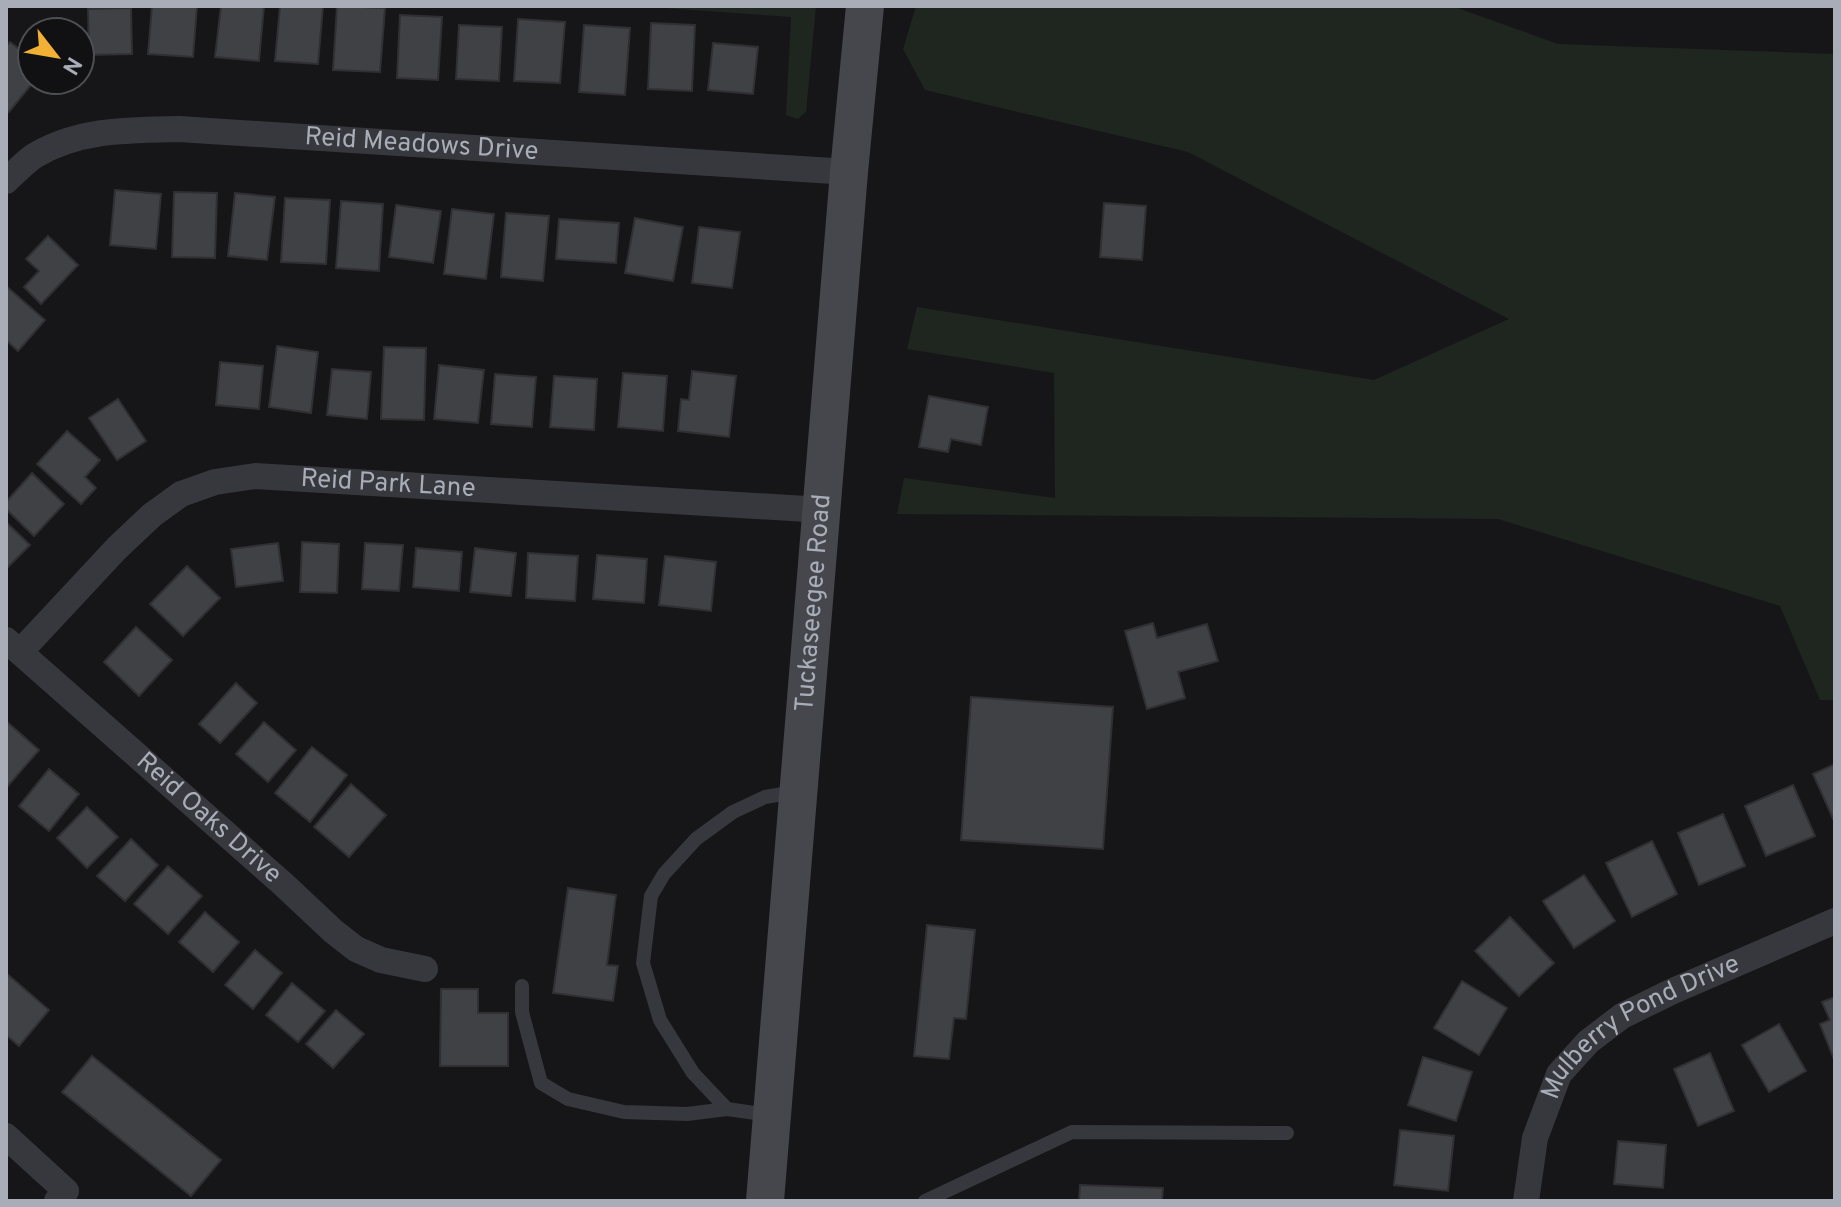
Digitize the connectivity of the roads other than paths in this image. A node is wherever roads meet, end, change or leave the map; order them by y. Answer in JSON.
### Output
{"nodes":[{"id":1,"x":865,"y":6,"type":"edge"},
{"id":2,"x":849,"y":172,"type":"junction"},
{"id":3,"x":6,"y":181,"type":"edge"},
{"id":4,"x":823,"y":510,"type":"junction"},
{"id":5,"x":13,"y":646,"type":"edge"},
{"id":6,"x":800,"y":791,"type":"junction"},
{"id":7,"x":1835,"y":921,"type":"edge"},
{"id":8,"x":425,"y":969,"type":"dead end"},
{"id":9,"x":522,"y":986,"type":"dead end"},
{"id":10,"x":727,"y":1109,"type":"junction"},
{"id":11,"x":773,"y":1115,"type":"junction"},
{"id":12,"x":1287,"y":1133,"type":"dead end"},
{"id":13,"x":6,"y":1136,"type":"edge"},
{"id":14,"x":57,"y":1201,"type":"edge"},
{"id":15,"x":765,"y":1201,"type":"edge"},
{"id":16,"x":925,"y":1201,"type":"edge"},
{"id":17,"x":1526,"y":1201,"type":"edge"}],
"edges":[{"from":1,"to":2,"type":"street","name":"Tuckaseegee Road"},
{"from":2,"to":3,"type":"street","name":"Reid Meadows Drive"},
{"from":2,"to":4,"type":"street","name":"Tuckaseegee Road"},
{"from":4,"to":5,"type":"street","name":"Reid Park Lane"},
{"from":4,"to":6,"type":"street","name":"Tuckaseegee Road"},
{"from":5,"to":8,"type":"street","name":"Reid Oaks Drive"},
{"from":6,"to":10,"type":"lane"},
{"from":6,"to":11,"type":"street","name":"Tuckaseegee Road"},
{"from":7,"to":17,"type":"street","name":"Mulberry Pond Drive"},
{"from":9,"to":10,"type":"lane"},
{"from":10,"to":11,"type":"lane"},
{"from":11,"to":15,"type":"street","name":"Tuckaseegee Road"},
{"from":12,"to":16,"type":"lane"},
{"from":13,"to":14,"type":"street"}]}
